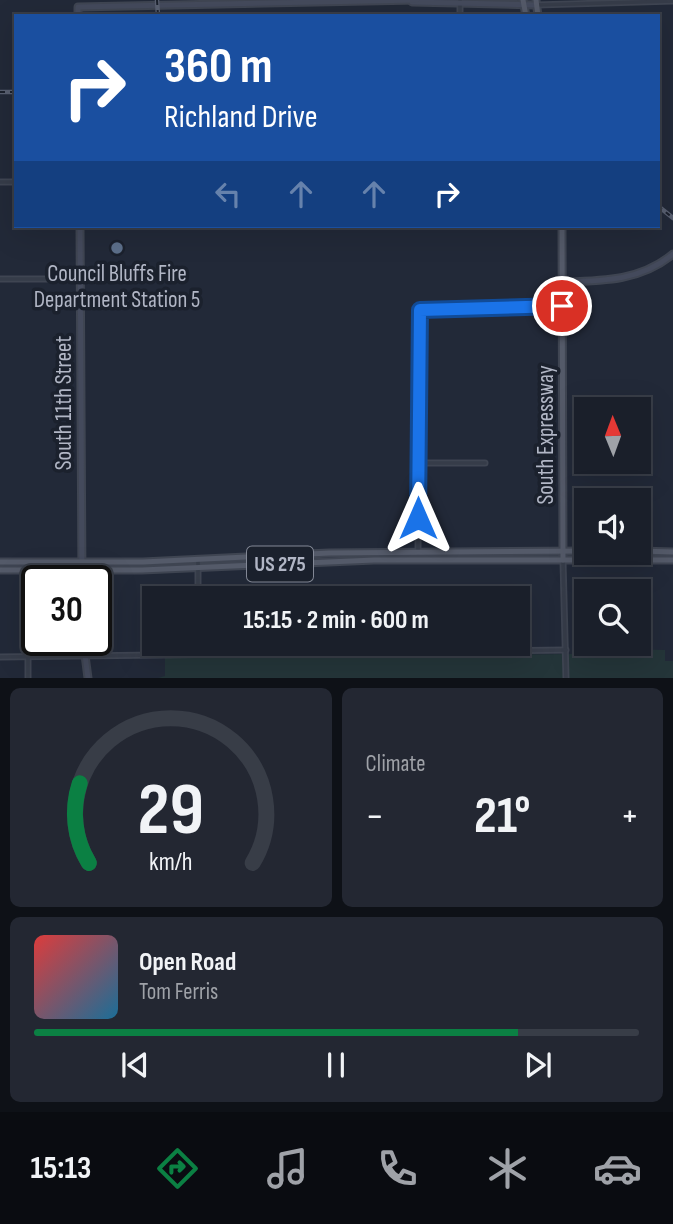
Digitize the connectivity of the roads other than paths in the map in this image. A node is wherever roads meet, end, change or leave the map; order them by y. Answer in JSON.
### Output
{"nodes":[{"id":1,"x":417,"y":0,"type":"edge"},
{"id":2,"x":409,"y":1,"type":"edge"},
{"id":3,"x":616,"y":1,"type":"edge"},
{"id":4,"x":673,"y":1,"type":"edge"},
{"id":5,"x":237,"y":2,"type":"edge"},
{"id":6,"x":460,"y":2,"type":"edge"},
{"id":7,"x":524,"y":2,"type":"edge"},
{"id":8,"x":536,"y":2,"type":"edge"},
{"id":9,"x":78,"y":3,"type":"edge"},
{"id":10,"x":80,"y":228,"type":"edge"},
{"id":11,"x":562,"y":228,"type":"edge"},
{"id":12,"x":673,"y":254,"type":"edge"},
{"id":13,"x":0,"y":279,"type":"edge"},
{"id":14,"x":80,"y":279,"type":"junction"},
{"id":15,"x":562,"y":282,"type":"junction"},
{"id":16,"x":562,"y":306,"type":"junction"},
{"id":17,"x":418,"y":463,"type":"junction"},
{"id":18,"x":485,"y":463,"type":"dead end"},
{"id":19,"x":418,"y":551,"type":"junction"},
{"id":20,"x":563,"y":551,"type":"junction"},
{"id":21,"x":574,"y":551,"type":"edge"},
{"id":22,"x":651,"y":551,"type":"edge"},
{"id":23,"x":673,"y":552,"type":"edge"},
{"id":24,"x":563,"y":559,"type":"junction"},
{"id":25,"x":419,"y":560,"type":"junction"},
{"id":26,"x":673,"y":560,"type":"edge"},
{"id":27,"x":198,"y":561,"type":"junction"},
{"id":28,"x":0,"y":562,"type":"edge"},
{"id":29,"x":82,"y":562,"type":"junction"},
{"id":30,"x":198,"y":568,"type":"junction"},
{"id":31,"x":0,"y":570,"type":"edge"},
{"id":32,"x":21,"y":570,"type":"edge"},
{"id":33,"x":112,"y":570,"type":"edge"},
{"id":34,"x":198,"y":586,"type":"edge"},
{"id":35,"x":530,"y":650,"type":"edge"},
{"id":36,"x":566,"y":650,"type":"junction"},
{"id":37,"x":142,"y":655,"type":"edge"},
{"id":38,"x":84,"y":656,"type":"joint"},
{"id":39,"x":112,"y":656,"type":"edge"},
{"id":40,"x":0,"y":657,"type":"edge"},
{"id":41,"x":29,"y":657,"type":"junction"},
{"id":42,"x":28,"y":678,"type":"edge"},
{"id":43,"x":88,"y":678,"type":"edge"},
{"id":44,"x":566,"y":678,"type":"edge"}],
"edges":[{"from":1,"to":2,"type":"street"},
{"from":2,"to":5,"type":"street"},
{"from":2,"to":6,"type":"street"},
{"from":3,"to":4,"type":"street"},
{"from":3,"to":8,"type":"street"},
{"from":5,"to":9,"type":"street"},
{"from":6,"to":7,"type":"street"},
{"from":7,"to":8,"type":"street"},
{"from":10,"to":14,"type":"street","name":"South 11th Street"},
{"from":11,"to":15,"type":"main road","name":"South Expressway"},
{"from":12,"to":15,"type":"street"},
{"from":13,"to":14,"type":"street"},
{"from":14,"to":29,"type":"street","name":"South 11th Street"},
{"from":15,"to":16,"type":"main road","name":"South Expressway"},
{"from":16,"to":17,"type":"street"},
{"from":16,"to":20,"type":"main road","name":"South Expressway"},
{"from":17,"to":18,"type":"street"},
{"from":17,"to":19,"type":"street"},
{"from":19,"to":20,"type":"main road","number":"US 275"},
{"from":19,"to":25,"type":"street"},
{"from":19,"to":27,"type":"main road","number":"US 275"},
{"from":20,"to":21,"type":"main road","number":"US 275"},
{"from":20,"to":24,"type":"main road","name":"South Expressway"},
{"from":22,"to":23,"type":"main road"},
{"from":24,"to":25,"type":"main road","number":"US 275"},
{"from":24,"to":26,"type":"main road","number":"US 275"},
{"from":24,"to":36,"type":"street"},
{"from":25,"to":30,"type":"main road","number":"US 275"},
{"from":27,"to":29,"type":"main road","number":"US 275"},
{"from":27,"to":30,"type":"street"},
{"from":28,"to":29,"type":"main road","number":"US 275"},
{"from":30,"to":33,"type":"main road","number":"US 275"},
{"from":30,"to":34,"type":"street"},
{"from":31,"to":32,"type":"main road","number":"US 275"},
{"from":35,"to":36,"type":"street"},
{"from":36,"to":44,"type":"street"},
{"from":37,"to":39,"type":"street"},
{"from":38,"to":41,"type":"street"},
{"from":38,"to":43,"type":"street"},
{"from":40,"to":41,"type":"street"},
{"from":41,"to":42,"type":"street"}]}
